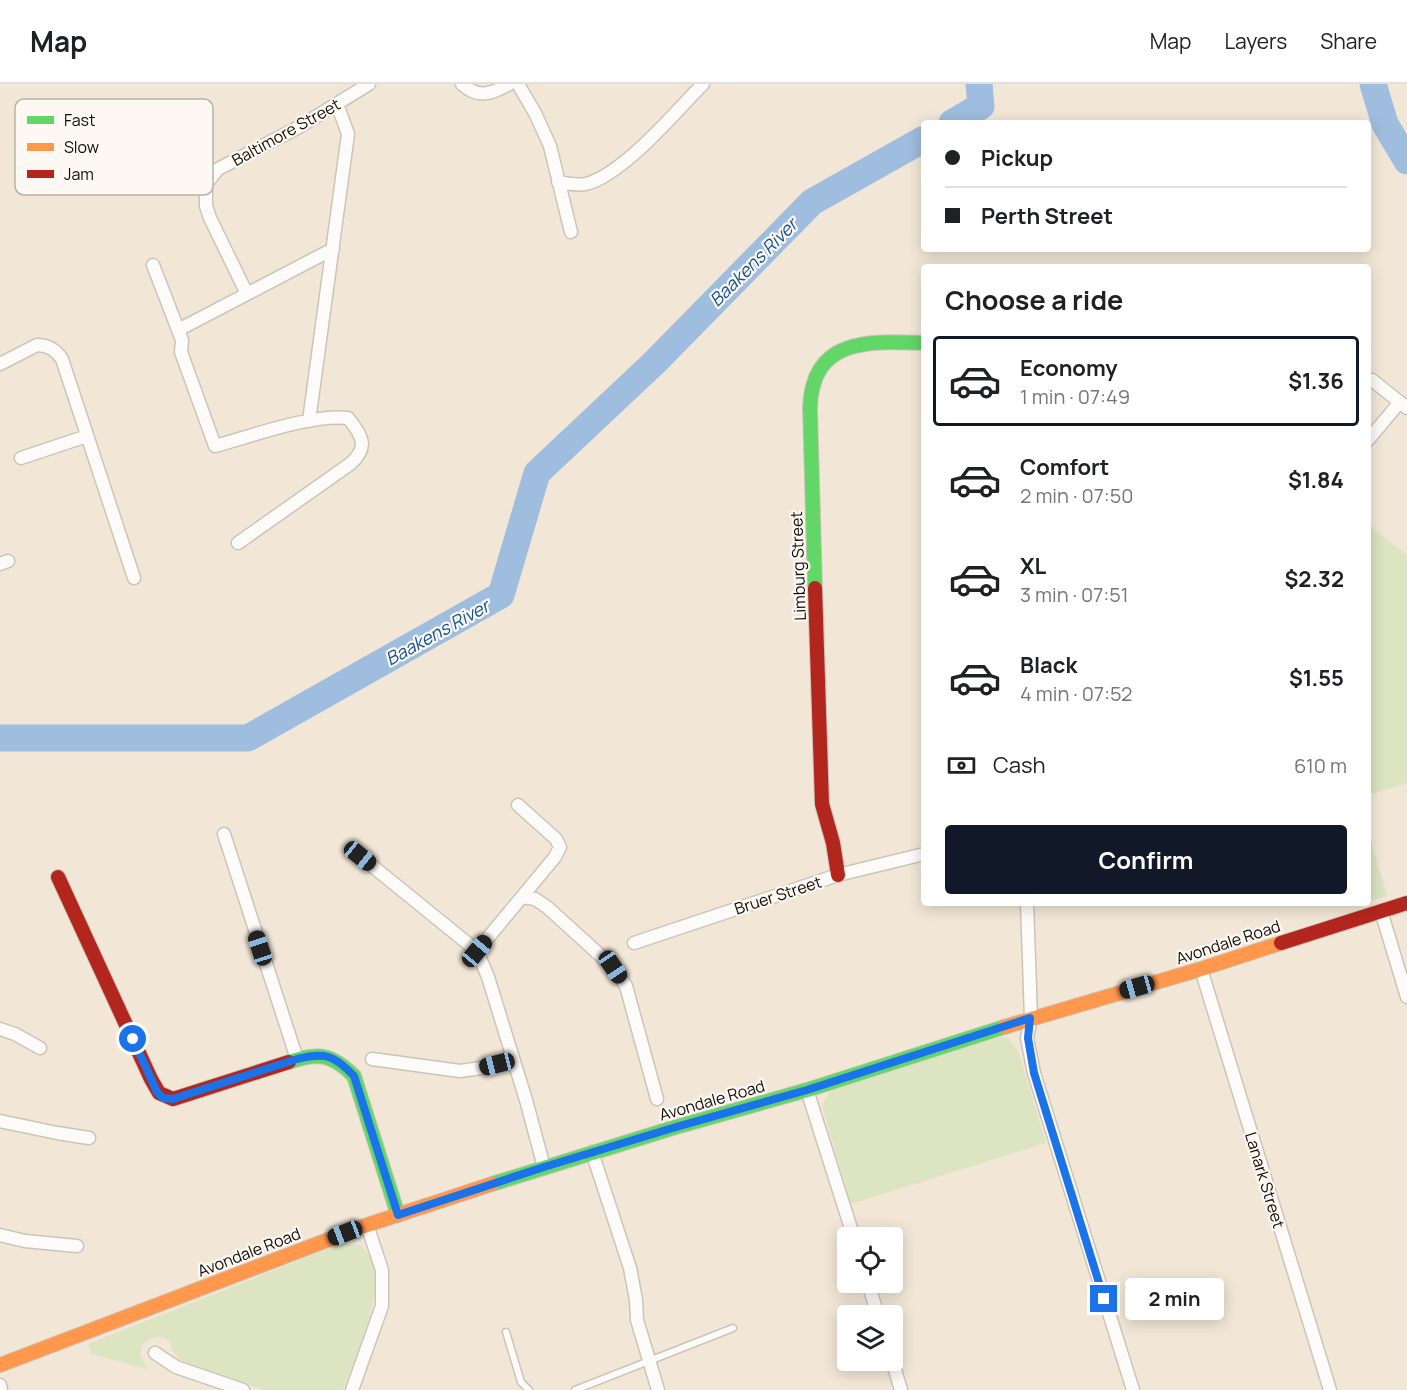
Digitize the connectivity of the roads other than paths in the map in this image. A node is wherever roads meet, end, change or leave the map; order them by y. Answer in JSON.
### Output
{"nodes":[{"id":1,"x":369,"y":84,"type":"edge"},
{"id":2,"x":462,"y":84,"type":"edge"},
{"id":3,"x":509,"y":84,"type":"edge"},
{"id":4,"x":518,"y":84,"type":"edge"},
{"id":5,"x":703,"y":84,"type":"edge"},
{"id":6,"x":337,"y":104,"type":"junction"},
{"id":7,"x":213,"y":176,"type":"edge"},
{"id":8,"x":558,"y":182,"type":"junction"},
{"id":9,"x":206,"y":195,"type":"edge"},
{"id":10,"x":571,"y":232,"type":"dead end"},
{"id":11,"x":333,"y":249,"type":"junction"},
{"id":12,"x":153,"y":265,"type":"dead end"},
{"id":13,"x":247,"y":294,"type":"junction"},
{"id":14,"x":178,"y":330,"type":"junction"},
{"id":15,"x":921,"y":343,"type":"edge"},
{"id":16,"x":0,"y":364,"type":"edge"},
{"id":17,"x":1372,"y":381,"type":"dead end"},
{"id":18,"x":1403,"y":405,"type":"edge"},
{"id":19,"x":309,"y":421,"type":"junction"},
{"id":20,"x":87,"y":436,"type":"junction"},
{"id":21,"x":1371,"y":437,"type":"edge"},
{"id":22,"x":21,"y":458,"type":"dead end"},
{"id":23,"x":238,"y":543,"type":"dead end"},
{"id":24,"x":134,"y":578,"type":"dead end"},
{"id":25,"x":518,"y":805,"type":"dead end"},
{"id":26,"x":224,"y":834,"type":"dead end"},
{"id":27,"x":921,"y":855,"type":"edge"},
{"id":28,"x":360,"y":856,"type":"dead end"},
{"id":29,"x":838,"y":875,"type":"junction"},
{"id":30,"x":58,"y":877,"type":"dead end"},
{"id":31,"x":522,"y":897,"type":"junction"},
{"id":32,"x":1407,"y":903,"type":"edge"},
{"id":33,"x":1028,"y":906,"type":"edge"},
{"id":34,"x":1381,"y":911,"type":"junction"},
{"id":35,"x":634,"y":943,"type":"dead end"},
{"id":36,"x":477,"y":951,"type":"junction"},
{"id":37,"x":1201,"y":969,"type":"junction"},
{"id":38,"x":1407,"y":997,"type":"edge"},
{"id":39,"x":1030,"y":1018,"type":"junction"},
{"id":40,"x":0,"y":1029,"type":"edge"},
{"id":41,"x":40,"y":1048,"type":"dead end"},
{"id":42,"x":297,"y":1059,"type":"junction"},
{"id":43,"x":372,"y":1059,"type":"dead end"},
{"id":44,"x":513,"y":1060,"type":"junction"},
{"id":45,"x":807,"y":1090,"type":"junction"},
{"id":46,"x":657,"y":1099,"type":"dead end"},
{"id":47,"x":0,"y":1121,"type":"edge"},
{"id":48,"x":89,"y":1138,"type":"dead end"},
{"id":49,"x":592,"y":1152,"type":"junction"},
{"id":50,"x":544,"y":1167,"type":"junction"},
{"id":51,"x":398,"y":1215,"type":"junction"},
{"id":52,"x":367,"y":1225,"type":"junction"},
{"id":53,"x":851,"y":1227,"type":"edge"},
{"id":54,"x":0,"y":1234,"type":"edge"},
{"id":55,"x":77,"y":1246,"type":"dead end"},
{"id":56,"x":733,"y":1328,"type":"dead end"},
{"id":57,"x":506,"y":1332,"type":"dead end"},
{"id":58,"x":155,"y":1353,"type":"dead end"},
{"id":59,"x":648,"y":1360,"type":"junction"},
{"id":60,"x":0,"y":1365,"type":"edge"},
{"id":61,"x":895,"y":1371,"type":"edge"},
{"id":62,"x":0,"y":1385,"type":"edge"},
{"id":63,"x":2,"y":1390,"type":"edge"},
{"id":64,"x":243,"y":1390,"type":"edge"},
{"id":65,"x":352,"y":1390,"type":"edge"},
{"id":66,"x":529,"y":1390,"type":"edge"},
{"id":67,"x":575,"y":1390,"type":"edge"},
{"id":68,"x":658,"y":1390,"type":"edge"},
{"id":69,"x":901,"y":1390,"type":"edge"},
{"id":70,"x":1133,"y":1390,"type":"edge"},
{"id":71,"x":1330,"y":1390,"type":"edge"}],
"edges":[{"from":1,"to":6,"type":"street","name":"Baltimore Street"},
{"from":2,"to":3,"type":"street"},
{"from":4,"to":8,"type":"street"},
{"from":5,"to":8,"type":"street"},
{"from":6,"to":7,"type":"street","name":"Baltimore Street"},
{"from":6,"to":11,"type":"street"},
{"from":8,"to":10,"type":"street"},
{"from":9,"to":13,"type":"street","name":"Baltimore Street"},
{"from":11,"to":13,"type":"street"},
{"from":11,"to":19,"type":"street"},
{"from":12,"to":14,"type":"street"},
{"from":13,"to":14,"type":"street"},
{"from":14,"to":19,"type":"street"},
{"from":15,"to":29,"type":"street","name":"Limburg Street"},
{"from":16,"to":20,"type":"street"},
{"from":17,"to":18,"type":"street"},
{"from":18,"to":21,"type":"street"},
{"from":19,"to":23,"type":"street"},
{"from":20,"to":22,"type":"street"},
{"from":20,"to":24,"type":"street"},
{"from":25,"to":31,"type":"street"},
{"from":26,"to":42,"type":"street"},
{"from":27,"to":29,"type":"street","name":"Bruer Street"},
{"from":28,"to":36,"type":"street"},
{"from":29,"to":35,"type":"street","name":"Bruer Street"},
{"from":30,"to":42,"type":"street"},
{"from":31,"to":36,"type":"street"},
{"from":31,"to":46,"type":"street"},
{"from":32,"to":34,"type":"street","name":"Avondale Road"},
{"from":33,"to":39,"type":"street"},
{"from":34,"to":37,"type":"street","name":"Avondale Road"},
{"from":34,"to":38,"type":"street"},
{"from":36,"to":44,"type":"street"},
{"from":37,"to":39,"type":"street","name":"Avondale Road"},
{"from":37,"to":71,"type":"street","name":"Lanark Street"},
{"from":39,"to":45,"type":"street","name":"Avondale Road"},
{"from":39,"to":70,"type":"street"},
{"from":40,"to":41,"type":"street"},
{"from":42,"to":51,"type":"street"},
{"from":43,"to":44,"type":"street"},
{"from":44,"to":50,"type":"street"},
{"from":45,"to":49,"type":"street","name":"Avondale Road"},
{"from":45,"to":53,"type":"street"},
{"from":47,"to":48,"type":"street"},
{"from":49,"to":50,"type":"street","name":"Avondale Road"},
{"from":49,"to":59,"type":"street"},
{"from":50,"to":51,"type":"street","name":"Avondale Road"},
{"from":51,"to":52,"type":"street","name":"Avondale Road"},
{"from":52,"to":60,"type":"street","name":"Avondale Road"},
{"from":52,"to":65,"type":"street"},
{"from":54,"to":55,"type":"street"},
{"from":56,"to":59,"type":"lane"},
{"from":57,"to":66,"type":"lane"},
{"from":58,"to":64,"type":"street"},
{"from":59,"to":67,"type":"lane"},
{"from":59,"to":68,"type":"street"},
{"from":61,"to":69,"type":"street"},
{"from":62,"to":63,"type":"street"}]}
